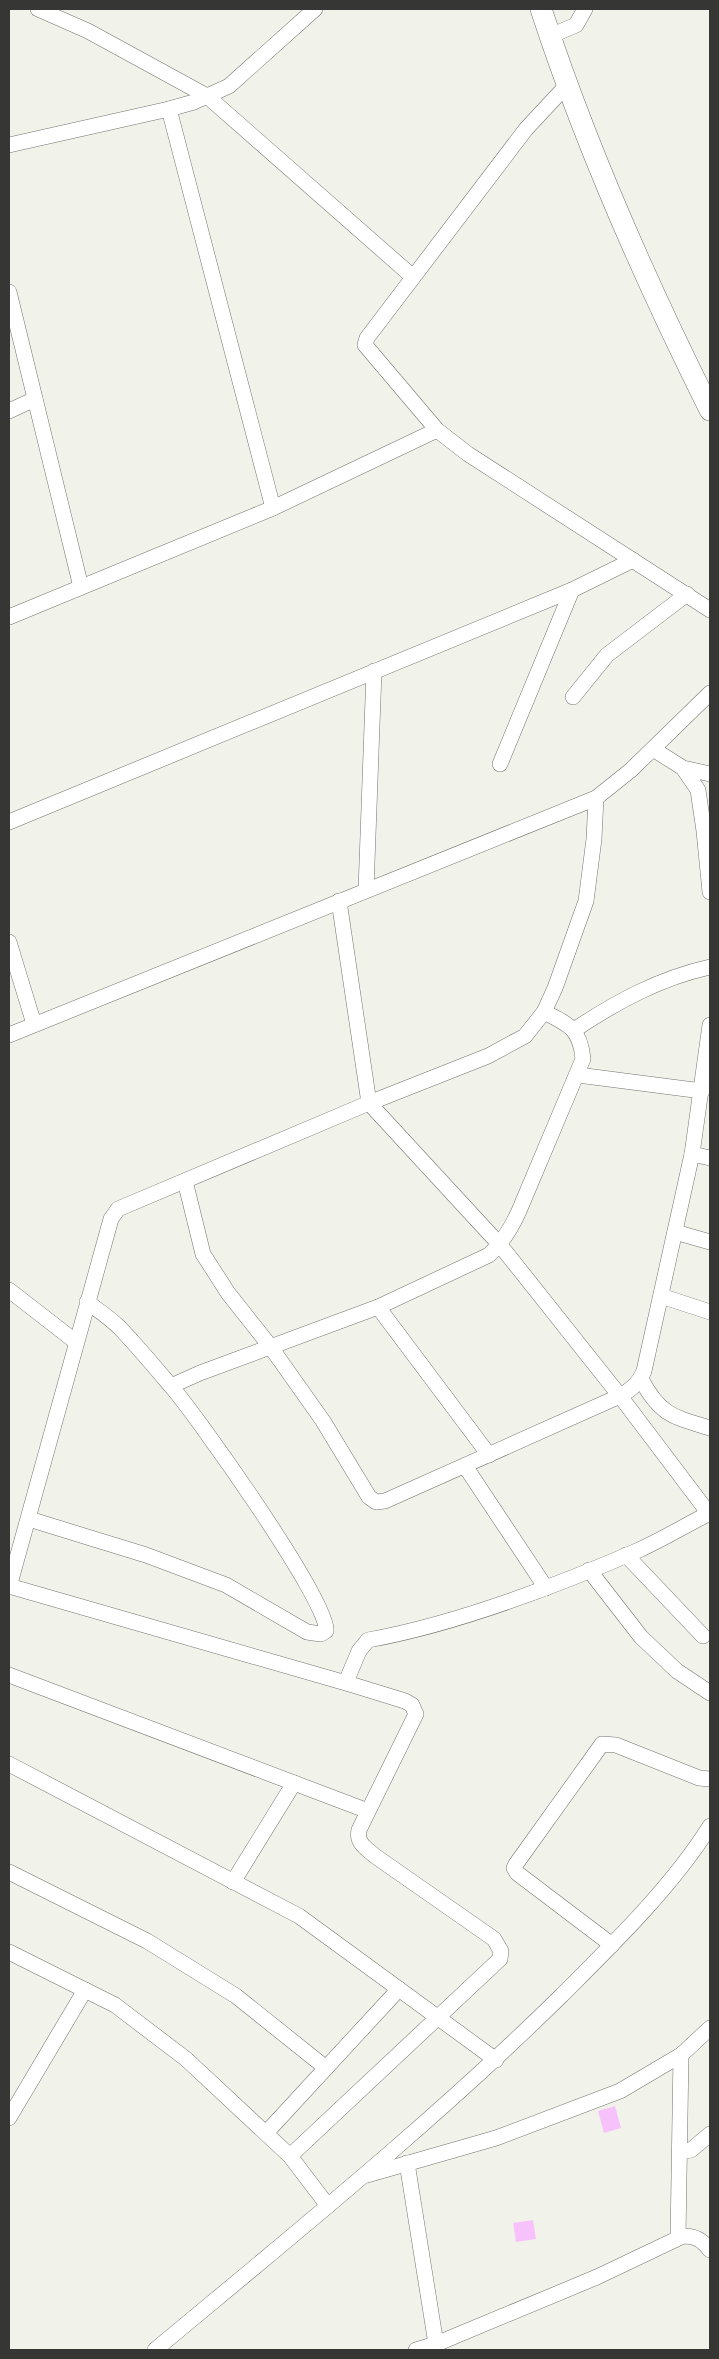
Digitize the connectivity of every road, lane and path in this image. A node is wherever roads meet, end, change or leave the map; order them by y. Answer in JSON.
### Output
{"nodes":[{"id":1,"x":38,"y":9,"type":"edge"},
{"id":2,"x":315,"y":9,"type":"edge"},
{"id":3,"x":541,"y":9,"type":"edge"},
{"id":4,"x":585,"y":9,"type":"edge"},
{"id":5,"x":550,"y":36,"type":"junction"},
{"id":6,"x":567,"y":85,"type":"junction"},
{"id":7,"x":207,"y":96,"type":"junction"},
{"id":8,"x":168,"y":109,"type":"junction"},
{"id":9,"x":9,"y":145,"type":"edge"},
{"id":10,"x":413,"y":277,"type":"junction"},
{"id":11,"x":9,"y":292,"type":"edge"},
{"id":12,"x":35,"y":399,"type":"junction"},
{"id":13,"x":710,"y":410,"type":"edge"},
{"id":14,"x":9,"y":411,"type":"edge"},
{"id":15,"x":437,"y":430,"type":"junction"},
{"id":16,"x":273,"y":508,"type":"junction"},
{"id":17,"x":633,"y":560,"type":"junction"},
{"id":18,"x":81,"y":587,"type":"junction"},
{"id":19,"x":572,"y":590,"type":"junction"},
{"id":20,"x":686,"y":594,"type":"junction"},
{"id":21,"x":710,"y":610,"type":"edge"},
{"id":22,"x":9,"y":617,"type":"edge"},
{"id":23,"x":374,"y":671,"type":"junction"},
{"id":24,"x":710,"y":693,"type":"edge"},
{"id":25,"x":573,"y":697,"type":"dead end"},
{"id":26,"x":653,"y":749,"type":"junction"},
{"id":27,"x":500,"y":764,"type":"dead end"},
{"id":28,"x":683,"y":768,"type":"junction"},
{"id":29,"x":710,"y":774,"type":"edge"},
{"id":30,"x":596,"y":798,"type":"junction"},
{"id":31,"x":9,"y":822,"type":"edge"},
{"id":32,"x":366,"y":890,"type":"junction"},
{"id":33,"x":710,"y":892,"type":"edge"},
{"id":34,"x":339,"y":901,"type":"junction"},
{"id":35,"x":9,"y":942,"type":"edge"},
{"id":36,"x":710,"y":967,"type":"edge"},
{"id":37,"x":544,"y":1012,"type":"junction"},
{"id":38,"x":34,"y":1024,"type":"junction"},
{"id":39,"x":710,"y":1025,"type":"edge"},
{"id":40,"x":574,"y":1030,"type":"junction"},
{"id":41,"x":9,"y":1035,"type":"edge"},
{"id":42,"x":578,"y":1075,"type":"junction"},
{"id":43,"x":705,"y":1082,"type":"edge"},
{"id":44,"x":369,"y":1103,"type":"junction"},
{"id":45,"x":692,"y":1154,"type":"junction"},
{"id":46,"x":710,"y":1158,"type":"edge"},
{"id":47,"x":185,"y":1181,"type":"junction"},
{"id":48,"x":675,"y":1232,"type":"junction"},
{"id":49,"x":710,"y":1242,"type":"edge"},
{"id":50,"x":500,"y":1245,"type":"junction"},
{"id":51,"x":9,"y":1290,"type":"edge"},
{"id":52,"x":89,"y":1295,"type":"junction"},
{"id":53,"x":661,"y":1296,"type":"junction"},
{"id":54,"x":378,"y":1307,"type":"junction"},
{"id":55,"x":710,"y":1312,"type":"edge"},
{"id":56,"x":76,"y":1342,"type":"junction"},
{"id":57,"x":270,"y":1346,"type":"junction"},
{"id":58,"x":641,"y":1379,"type":"junction"},
{"id":59,"x":174,"y":1385,"type":"junction"},
{"id":60,"x":620,"y":1396,"type":"junction"},
{"id":61,"x":710,"y":1428,"type":"edge"},
{"id":62,"x":489,"y":1455,"type":"junction"},
{"id":63,"x":465,"y":1466,"type":"junction"},
{"id":64,"x":710,"y":1514,"type":"edge"},
{"id":65,"x":29,"y":1519,"type":"junction"},
{"id":66,"x":626,"y":1555,"type":"junction"},
{"id":67,"x":588,"y":1570,"type":"junction"},
{"id":68,"x":9,"y":1587,"type":"edge"},
{"id":69,"x":546,"y":1588,"type":"junction"},
{"id":70,"x":703,"y":1636,"type":"dead end"},
{"id":71,"x":9,"y":1676,"type":"edge"},
{"id":72,"x":348,"y":1677,"type":"junction"},
{"id":73,"x":710,"y":1693,"type":"edge"},
{"id":74,"x":9,"y":1764,"type":"edge"},
{"id":75,"x":710,"y":1779,"type":"edge"},
{"id":76,"x":294,"y":1783,"type":"junction"},
{"id":77,"x":368,"y":1811,"type":"junction"},
{"id":78,"x":710,"y":1826,"type":"edge"},
{"id":79,"x":9,"y":1872,"type":"edge"},
{"id":80,"x":233,"y":1882,"type":"junction"},
{"id":81,"x":612,"y":1945,"type":"junction"},
{"id":82,"x":11,"y":1958,"type":"edge"},
{"id":83,"x":399,"y":1989,"type":"junction"},
{"id":84,"x":85,"y":1990,"type":"junction"},
{"id":85,"x":439,"y":2018,"type":"junction"},
{"id":86,"x":710,"y":2028,"type":"edge"},
{"id":87,"x":681,"y":2055,"type":"junction"},
{"id":88,"x":496,"y":2060,"type":"junction"},
{"id":89,"x":326,"y":2068,"type":"junction"},
{"id":90,"x":9,"y":2118,"type":"edge"},
{"id":91,"x":266,"y":2133,"type":"junction"},
{"id":92,"x":710,"y":2134,"type":"edge"},
{"id":93,"x":680,"y":2152,"type":"junction"},
{"id":94,"x":290,"y":2156,"type":"junction"},
{"id":95,"x":407,"y":2163,"type":"junction"},
{"id":96,"x":363,"y":2176,"type":"junction"},
{"id":97,"x":328,"y":2206,"type":"junction"},
{"id":98,"x":678,"y":2238,"type":"junction"},
{"id":99,"x":708,"y":2242,"type":"edge"},
{"id":100,"x":436,"y":2344,"type":"junction"},
{"id":101,"x":156,"y":2350,"type":"edge"},
{"id":102,"x":416,"y":2350,"type":"edge"}],
"edges":[{"from":1,"to":7,"type":"street"},
{"from":2,"to":7,"type":"street"},
{"from":3,"to":5,"type":"main road"},
{"from":4,"to":5,"type":"street"},
{"from":5,"to":6,"type":"main road"},
{"from":6,"to":10,"type":"street"},
{"from":6,"to":13,"type":"main road"},
{"from":7,"to":8,"type":"street"},
{"from":7,"to":10,"type":"street"},
{"from":8,"to":9,"type":"street"},
{"from":8,"to":16,"type":"street"},
{"from":10,"to":15,"type":"street"},
{"from":11,"to":12,"type":"street"},
{"from":12,"to":14,"type":"street"},
{"from":12,"to":18,"type":"street"},
{"from":15,"to":16,"type":"street"},
{"from":15,"to":17,"type":"street"},
{"from":16,"to":18,"type":"street"},
{"from":17,"to":19,"type":"street"},
{"from":17,"to":20,"type":"street"},
{"from":18,"to":22,"type":"street"},
{"from":19,"to":23,"type":"street"},
{"from":19,"to":27,"type":"street"},
{"from":20,"to":21,"type":"street"},
{"from":20,"to":25,"type":"street"},
{"from":23,"to":31,"type":"street"},
{"from":23,"to":32,"type":"street"},
{"from":24,"to":26,"type":"street"},
{"from":26,"to":28,"type":"street"},
{"from":26,"to":30,"type":"street"},
{"from":28,"to":29,"type":"street"},
{"from":28,"to":33,"type":"street"},
{"from":30,"to":32,"type":"street"},
{"from":30,"to":37,"type":"street"},
{"from":32,"to":34,"type":"street"},
{"from":34,"to":38,"type":"street"},
{"from":34,"to":44,"type":"street"},
{"from":35,"to":38,"type":"street"},
{"from":36,"to":40,"type":"street"},
{"from":37,"to":40,"type":"street"},
{"from":37,"to":44,"type":"street"},
{"from":38,"to":41,"type":"street"},
{"from":39,"to":43,"type":"street"},
{"from":40,"to":42,"type":"street"},
{"from":42,"to":43,"type":"street"},
{"from":42,"to":50,"type":"street"},
{"from":43,"to":45,"type":"street"},
{"from":44,"to":47,"type":"street"},
{"from":44,"to":50,"type":"street"},
{"from":45,"to":46,"type":"street"},
{"from":45,"to":48,"type":"street"},
{"from":47,"to":52,"type":"street"},
{"from":47,"to":57,"type":"street"},
{"from":48,"to":49,"type":"street"},
{"from":48,"to":53,"type":"street"},
{"from":50,"to":54,"type":"street"},
{"from":50,"to":60,"type":"street"},
{"from":51,"to":56,"type":"street"},
{"from":52,"to":56,"type":"street"},
{"from":52,"to":59,"type":"street"},
{"from":53,"to":55,"type":"street"},
{"from":53,"to":58,"type":"street"},
{"from":54,"to":57,"type":"street"},
{"from":54,"to":62,"type":"street"},
{"from":56,"to":65,"type":"street"},
{"from":57,"to":59,"type":"street"},
{"from":57,"to":63,"type":"street"},
{"from":58,"to":60,"type":"street"},
{"from":58,"to":61,"type":"street"},
{"from":59,"to":65,"type":"street"},
{"from":60,"to":62,"type":"street"},
{"from":60,"to":64,"type":"street"},
{"from":62,"to":63,"type":"street"},
{"from":63,"to":69,"type":"street"},
{"from":64,"to":66,"type":"street"},
{"from":65,"to":68,"type":"street"},
{"from":66,"to":67,"type":"street"},
{"from":66,"to":70,"type":"street"},
{"from":67,"to":69,"type":"street"},
{"from":67,"to":73,"type":"street"},
{"from":68,"to":72,"type":"street"},
{"from":69,"to":72,"type":"street"},
{"from":71,"to":76,"type":"street"},
{"from":72,"to":77,"type":"street"},
{"from":74,"to":80,"type":"street"},
{"from":75,"to":81,"type":"street"},
{"from":76,"to":77,"type":"street"},
{"from":76,"to":80,"type":"street"},
{"from":77,"to":85,"type":"street"},
{"from":78,"to":81,"type":"street"},
{"from":79,"to":89,"type":"street"},
{"from":80,"to":83,"type":"street"},
{"from":81,"to":88,"type":"street"},
{"from":82,"to":84,"type":"street"},
{"from":83,"to":85,"type":"street"},
{"from":83,"to":89,"type":"street"},
{"from":84,"to":90,"type":"street"},
{"from":84,"to":91,"type":"street"},
{"from":85,"to":88,"type":"street"},
{"from":85,"to":94,"type":"street"},
{"from":86,"to":87,"type":"street"},
{"from":87,"to":93,"type":"street"},
{"from":87,"to":95,"type":"street"},
{"from":88,"to":96,"type":"street"},
{"from":89,"to":91,"type":"street"},
{"from":91,"to":94,"type":"street"},
{"from":92,"to":93,"type":"street"},
{"from":93,"to":98,"type":"street"},
{"from":94,"to":97,"type":"street"},
{"from":95,"to":96,"type":"street"},
{"from":95,"to":100,"type":"street"},
{"from":96,"to":97,"type":"street"},
{"from":97,"to":101,"type":"street"},
{"from":98,"to":99,"type":"street"},
{"from":98,"to":100,"type":"street"},
{"from":100,"to":102,"type":"street"}]}
